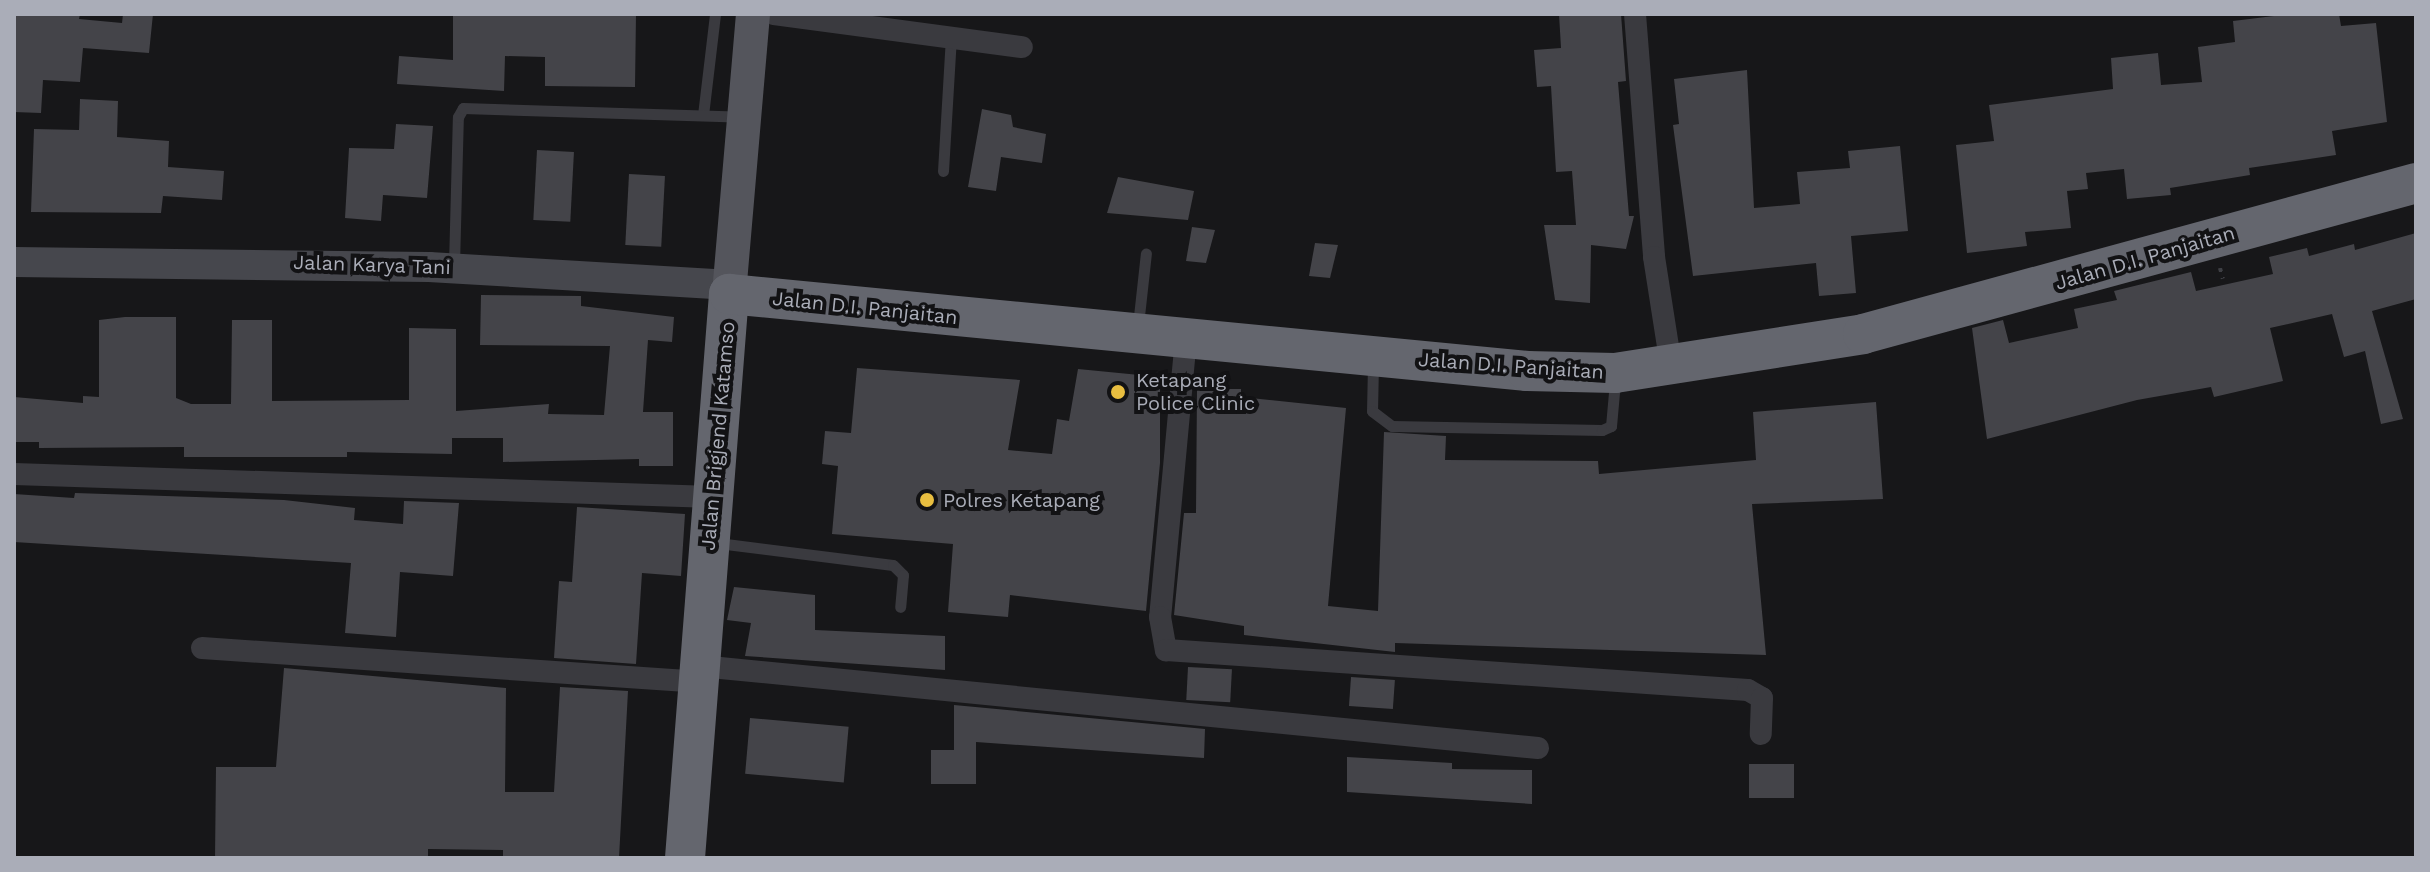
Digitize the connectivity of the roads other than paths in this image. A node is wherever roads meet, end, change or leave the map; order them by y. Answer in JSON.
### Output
{"nodes":[{"id":1,"x":715,"y":14,"type":"edge"},
{"id":2,"x":753,"y":14,"type":"edge"},
{"id":3,"x":774,"y":14,"type":"edge"},
{"id":4,"x":1635,"y":14,"type":"edge"},
{"id":5,"x":951,"y":38,"type":"junction"},
{"id":6,"x":1022,"y":47,"type":"dead end"},
{"id":7,"x":703,"y":115,"type":"junction"},
{"id":8,"x":743,"y":117,"type":"junction"},
{"id":9,"x":943,"y":171,"type":"dead end"},
{"id":10,"x":2416,"y":183,"type":"edge"},
{"id":11,"x":1146,"y":253,"type":"dead end"},
{"id":12,"x":14,"y":262,"type":"edge"},
{"id":13,"x":454,"y":268,"type":"junction"},
{"id":14,"x":729,"y":290,"type":"junction"},
{"id":15,"x":1137,"y":334,"type":"junction"},
{"id":16,"x":1186,"y":338,"type":"junction"},
{"id":17,"x":1373,"y":356,"type":"junction"},
{"id":18,"x":1671,"y":365,"type":"junction"},
{"id":19,"x":1615,"y":373,"type":"junction"},
{"id":20,"x":14,"y":474,"type":"edge"},
{"id":21,"x":713,"y":497,"type":"junction"},
{"id":22,"x":709,"y":542,"type":"junction"},
{"id":23,"x":900,"y":607,"type":"dead end"},
{"id":24,"x":202,"y":648,"type":"dead end"},
{"id":25,"x":699,"y":674,"type":"junction"},
{"id":26,"x":1761,"y":734,"type":"dead end"},
{"id":27,"x":1538,"y":748,"type":"dead end"},
{"id":28,"x":685,"y":858,"type":"edge"}],
"edges":[{"from":1,"to":7,"type":"lane"},
{"from":2,"to":8,"type":"main road","name":"Jalan Brigjend Katamso"},
{"from":3,"to":5,"type":"street"},
{"from":4,"to":18,"type":"street"},
{"from":5,"to":6,"type":"street"},
{"from":5,"to":9,"type":"lane"},
{"from":7,"to":8,"type":"lane"},
{"from":7,"to":13,"type":"lane"},
{"from":8,"to":14,"type":"main road","name":"Jalan Brigjend Katamso"},
{"from":10,"to":18,"type":"highway","name":"Jalan D.I. Panjaitan"},
{"from":11,"to":15,"type":"lane"},
{"from":12,"to":13,"type":"street","name":"Jalan Karya Tani"},
{"from":13,"to":14,"type":"street","name":"Jalan Karya Tani"},
{"from":14,"to":15,"type":"highway","name":"Jalan D.I. Panjaitan"},
{"from":14,"to":21,"type":"highway","name":"Jalan Brigjend Katamso"},
{"from":15,"to":16,"type":"highway","name":"Jalan D.I. Panjaitan"},
{"from":16,"to":17,"type":"highway","name":"Jalan D.I. Panjaitan"},
{"from":16,"to":26,"type":"street"},
{"from":17,"to":19,"type":"highway","name":"Jalan D.I. Panjaitan"},
{"from":17,"to":19,"type":"lane"},
{"from":18,"to":19,"type":"highway","name":"Jalan D.I. Panjaitan"},
{"from":20,"to":21,"type":"street"},
{"from":21,"to":22,"type":"highway","name":"Jalan Brigjend Katamso"},
{"from":22,"to":23,"type":"lane"},
{"from":22,"to":25,"type":"highway","name":"Jalan Brigjend Katamso"},
{"from":24,"to":25,"type":"street"},
{"from":25,"to":27,"type":"street"},
{"from":25,"to":28,"type":"highway","name":"Jalan Brigjend Katamso"}]}
